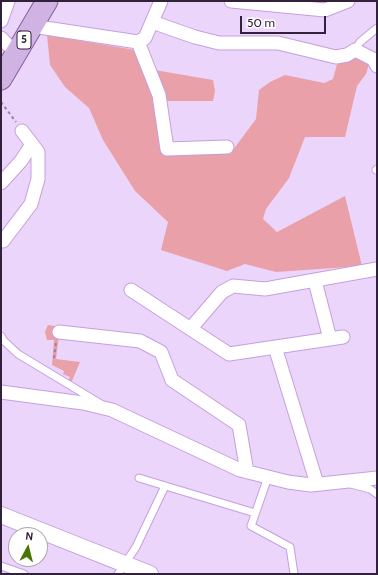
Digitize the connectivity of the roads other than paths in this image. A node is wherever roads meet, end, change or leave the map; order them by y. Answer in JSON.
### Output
{"nodes":[{"id":1,"x":8,"y":1,"type":"edge"},
{"id":2,"x":47,"y":1,"type":"edge"},
{"id":3,"x":161,"y":1,"type":"edge"},
{"id":4,"x":231,"y":1,"type":"edge"},
{"id":5,"x":348,"y":1,"type":"edge"},
{"id":6,"x":1,"y":21,"type":"edge"},
{"id":7,"x":152,"y":22,"type":"junction"},
{"id":8,"x":32,"y":26,"type":"junction"},
{"id":9,"x":377,"y":28,"type":"edge"},
{"id":10,"x":1,"y":38,"type":"edge"},
{"id":11,"x":138,"y":42,"type":"junction"},
{"id":12,"x":355,"y":50,"type":"junction"},
{"id":13,"x":16,"y":53,"type":"junction"},
{"id":14,"x":377,"y":66,"type":"edge"},
{"id":15,"x":1,"y":79,"type":"edge"},
{"id":16,"x":22,"y":131,"type":"road end"},
{"id":17,"x":32,"y":144,"type":"junction"},
{"id":18,"x":227,"y":147,"type":"dead end"},
{"id":19,"x":1,"y":183,"type":"edge"},
{"id":20,"x":2,"y":243,"type":"edge"},
{"id":21,"x":377,"y":269,"type":"edge"},
{"id":22,"x":316,"y":280,"type":"junction"},
{"id":23,"x":130,"y":290,"type":"dead end"},
{"id":24,"x":191,"y":328,"type":"junction"},
{"id":25,"x":1,"y":336,"type":"edge"},
{"id":26,"x":58,"y":337,"type":"road end"},
{"id":27,"x":275,"y":347,"type":"junction"},
{"id":28,"x":1,"y":392,"type":"edge"},
{"id":29,"x":112,"y":410,"type":"junction"},
{"id":30,"x":247,"y":472,"type":"junction"},
{"id":31,"x":268,"y":477,"type":"junction"},
{"id":32,"x":139,"y":478,"type":"dead end"},
{"id":33,"x":377,"y":478,"type":"edge"},
{"id":34,"x":343,"y":481,"type":"junction"},
{"id":35,"x":317,"y":484,"type":"junction"},
{"id":36,"x":165,"y":486,"type":"junction"},
{"id":37,"x":377,"y":494,"type":"edge"},
{"id":38,"x":255,"y":513,"type":"junction"},
{"id":39,"x":1,"y":514,"type":"edge"},
{"id":40,"x":1,"y":566,"type":"edge"},
{"id":41,"x":122,"y":569,"type":"edge"},
{"id":42,"x":24,"y":574,"type":"edge"},
{"id":43,"x":150,"y":574,"type":"edge"},
{"id":44,"x":294,"y":574,"type":"edge"}],
"edges":[{"from":1,"to":6,"type":"street"},
{"from":2,"to":8,"type":"main road","number":"5"},
{"from":3,"to":7,"type":"street"},
{"from":4,"to":5,"type":"street"},
{"from":7,"to":11,"type":"street"},
{"from":7,"to":12,"type":"street"},
{"from":8,"to":11,"type":"street"},
{"from":8,"to":13,"type":"main road","number":"5"},
{"from":9,"to":12,"type":"lane"},
{"from":10,"to":13,"type":"street"},
{"from":11,"to":18,"type":"street"},
{"from":12,"to":14,"type":"street"},
{"from":13,"to":15,"type":"main road","number":"5"},
{"from":16,"to":17,"type":"street"},
{"from":17,"to":19,"type":"street"},
{"from":17,"to":20,"type":"street"},
{"from":21,"to":22,"type":"street"},
{"from":22,"to":24,"type":"street"},
{"from":22,"to":27,"type":"street"},
{"from":23,"to":24,"type":"street"},
{"from":24,"to":27,"type":"street"},
{"from":25,"to":29,"type":"lane"},
{"from":26,"to":30,"type":"street"},
{"from":27,"to":35,"type":"street"},
{"from":28,"to":29,"type":"street"},
{"from":29,"to":30,"type":"street"},
{"from":30,"to":31,"type":"street"},
{"from":31,"to":35,"type":"street"},
{"from":31,"to":38,"type":"lane"},
{"from":32,"to":36,"type":"lane"},
{"from":33,"to":34,"type":"street"},
{"from":34,"to":35,"type":"street"},
{"from":34,"to":37,"type":"lane"},
{"from":36,"to":38,"type":"lane"},
{"from":36,"to":41,"type":"lane"},
{"from":38,"to":44,"type":"lane"},
{"from":39,"to":41,"type":"street"},
{"from":40,"to":42,"type":"lane"},
{"from":41,"to":43,"type":"street"}]}
